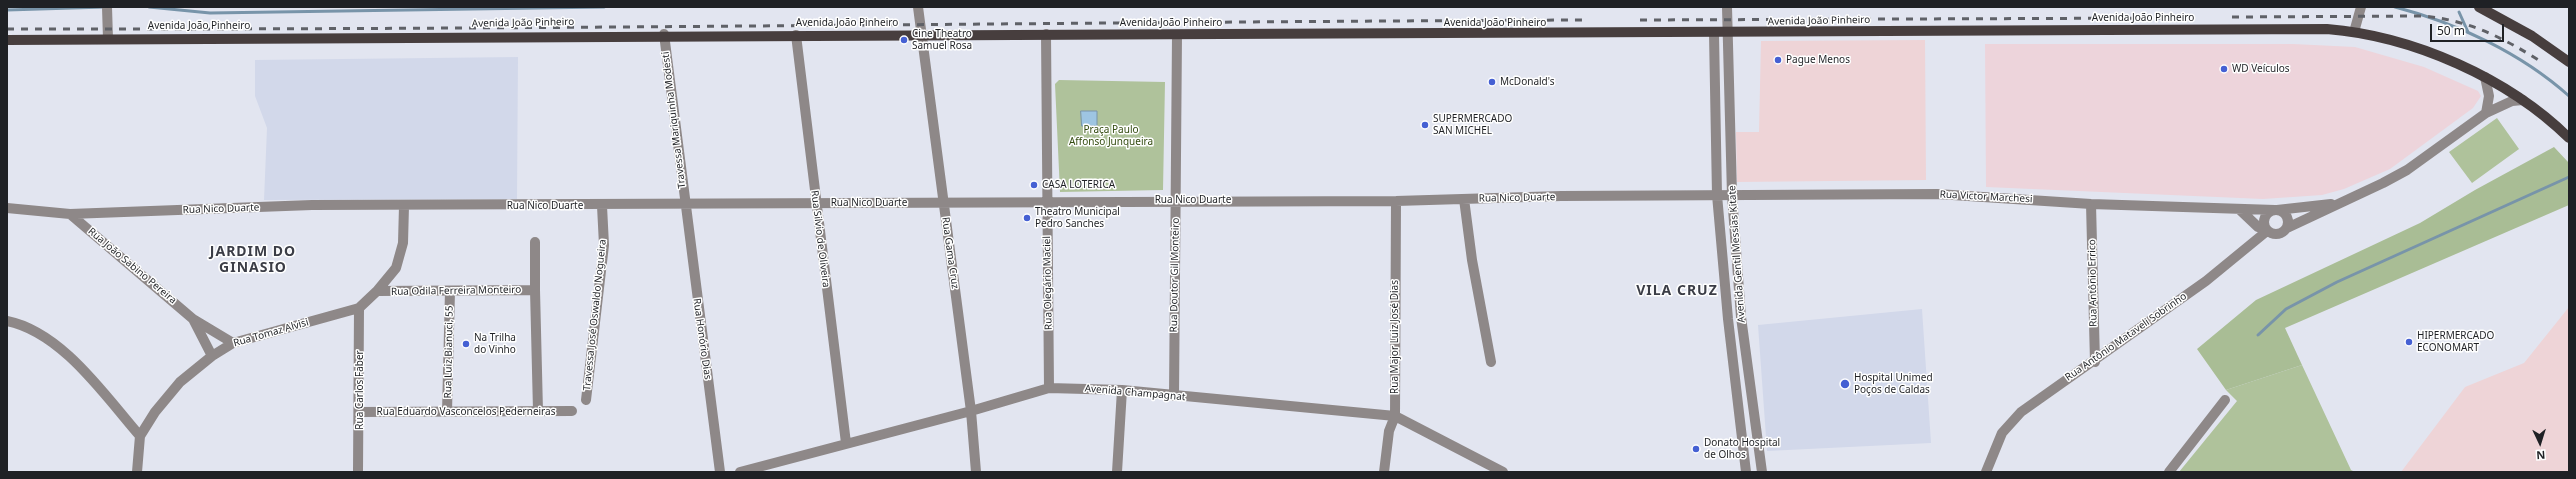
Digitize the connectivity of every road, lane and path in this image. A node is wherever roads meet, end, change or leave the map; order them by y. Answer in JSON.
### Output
{"nodes":[{"id":1,"x":107,"y":7,"type":"edge"},
{"id":2,"x":1727,"y":7,"type":"edge"},
{"id":3,"x":2485,"y":9,"type":"edge"},
{"id":4,"x":918,"y":12,"type":"edge"},
{"id":5,"x":2360,"y":12,"type":"edge"},
{"id":6,"x":2354,"y":32,"type":"junction"},
{"id":7,"x":664,"y":34,"type":"junction"},
{"id":8,"x":1046,"y":34,"type":"junction"},
{"id":9,"x":1714,"y":34,"type":"junction"},
{"id":10,"x":1727,"y":34,"type":"junction"},
{"id":11,"x":796,"y":35,"type":"junction"},
{"id":12,"x":921,"y":35,"type":"junction"},
{"id":13,"x":1177,"y":35,"type":"junction"},
{"id":14,"x":108,"y":39,"type":"junction"},
{"id":15,"x":7,"y":40,"type":"edge"},
{"id":16,"x":2569,"y":62,"type":"edge"},
{"id":17,"x":2485,"y":77,"type":"junction"},
{"id":18,"x":2523,"y":100,"type":"junction"},
{"id":19,"x":2486,"y":113,"type":"junction"},
{"id":20,"x":2569,"y":138,"type":"edge"},
{"id":21,"x":1717,"y":195,"type":"junction"},
{"id":22,"x":1732,"y":195,"type":"junction"},
{"id":23,"x":1464,"y":199,"type":"junction"},
{"id":24,"x":1047,"y":201,"type":"junction"},
{"id":25,"x":1176,"y":201,"type":"junction"},
{"id":26,"x":1396,"y":201,"type":"junction"},
{"id":27,"x":2339,"y":202,"type":"junction"},
{"id":28,"x":943,"y":203,"type":"junction"},
{"id":29,"x":816,"y":204,"type":"junction"},
{"id":30,"x":2091,"y":204,"type":"junction"},
{"id":31,"x":684,"y":205,"type":"junction"},
{"id":32,"x":404,"y":206,"type":"junction"},
{"id":33,"x":602,"y":206,"type":"junction"},
{"id":34,"x":7,"y":208,"type":"edge"},
{"id":35,"x":2239,"y":209,"type":"junction"},
{"id":36,"x":2276,"y":210,"type":"junction"},
{"id":37,"x":70,"y":214,"type":"junction"},
{"id":38,"x":2253,"y":222,"type":"junction"},
{"id":39,"x":2287,"y":228,"type":"junction"},
{"id":40,"x":2267,"y":231,"type":"junction"},
{"id":41,"x":535,"y":242,"type":"dead end"},
{"id":42,"x":2253,"y":242,"type":"junction"},
{"id":43,"x":535,"y":290,"type":"junction"},
{"id":44,"x":450,"y":291,"type":"junction"},
{"id":45,"x":376,"y":292,"type":"junction"},
{"id":46,"x":359,"y":308,"type":"junction"},
{"id":47,"x":1741,"y":317,"type":"junction"},
{"id":48,"x":194,"y":319,"type":"junction"},
{"id":49,"x":1728,"y":319,"type":"junction"},
{"id":50,"x":7,"y":321,"type":"edge"},
{"id":51,"x":233,"y":343,"type":"junction"},
{"id":52,"x":212,"y":356,"type":"junction"},
{"id":53,"x":1491,"y":362,"type":"dead end"},
{"id":54,"x":2094,"y":362,"type":"junction"},
{"id":55,"x":1049,"y":388,"type":"junction"},
{"id":56,"x":1122,"y":390,"type":"junction"},
{"id":57,"x":1174,"y":396,"type":"junction"},
{"id":58,"x":586,"y":400,"type":"dead end"},
{"id":59,"x":2225,"y":400,"type":"dead end"},
{"id":60,"x":538,"y":411,"type":"junction"},
{"id":61,"x":971,"y":411,"type":"junction"},
{"id":62,"x":360,"y":412,"type":"junction"},
{"id":63,"x":447,"y":412,"type":"junction"},
{"id":64,"x":572,"y":412,"type":"dead end"},
{"id":65,"x":1395,"y":416,"type":"junction"},
{"id":66,"x":140,"y":436,"type":"junction"},
{"id":67,"x":1758,"y":436,"type":"junction"},
{"id":68,"x":1742,"y":437,"type":"junction"},
{"id":69,"x":846,"y":443,"type":"junction"},
{"id":70,"x":1483,"y":460,"type":"junction"},
{"id":71,"x":137,"y":472,"type":"edge"},
{"id":72,"x":358,"y":472,"type":"edge"},
{"id":73,"x":720,"y":472,"type":"edge"},
{"id":74,"x":740,"y":472,"type":"edge"},
{"id":75,"x":976,"y":472,"type":"edge"},
{"id":76,"x":1117,"y":472,"type":"edge"},
{"id":77,"x":1384,"y":472,"type":"edge"},
{"id":78,"x":1485,"y":472,"type":"edge"},
{"id":79,"x":1503,"y":472,"type":"edge"},
{"id":80,"x":1746,"y":472,"type":"edge"},
{"id":81,"x":1762,"y":472,"type":"edge"},
{"id":82,"x":1986,"y":472,"type":"edge"},
{"id":83,"x":2169,"y":472,"type":"edge"}],
"edges":[{"from":1,"to":14,"type":"street"},
{"from":2,"to":10,"type":"street","name":"Avenida Gentil Messias Kitate"},
{"from":3,"to":16,"type":"main road"},
{"from":4,"to":12,"type":"street","name":"Rua Gama Cruz"},
{"from":5,"to":6,"type":"street"},
{"from":6,"to":10,"type":"main road","name":"Avenida João Pinheiro"},
{"from":6,"to":17,"type":"main road","name":"Avenida João Pinheiro"},
{"from":7,"to":11,"type":"main road","name":"Avenida João Pinheiro"},
{"from":7,"to":14,"type":"main road","name":"Avenida João Pinheiro"},
{"from":7,"to":31,"type":"street","name":"Travessa Mariquinha Modesti"},
{"from":8,"to":12,"type":"main road","name":"Avenida João Pinheiro"},
{"from":8,"to":13,"type":"main road","name":"Avenida João Pinheiro"},
{"from":8,"to":24,"type":"street","name":"Rua Olegário Maciel"},
{"from":9,"to":10,"type":"main road","name":"Avenida João Pinheiro"},
{"from":9,"to":13,"type":"main road","name":"Avenida João Pinheiro"},
{"from":9,"to":21,"type":"street","name":"Avenida Gentil Messias Kitate"},
{"from":10,"to":22,"type":"street","name":"Avenida Gentil Messias Kitate"},
{"from":11,"to":12,"type":"main road","name":"Avenida João Pinheiro"},
{"from":11,"to":29,"type":"street","name":"Rua Silvio de Oliveira"},
{"from":12,"to":28,"type":"street","name":"Rua Gama Cruz"},
{"from":13,"to":25,"type":"street","name":"Rua Doutor Gil Monteiro"},
{"from":14,"to":15,"type":"main road","name":"Avenida João Pinheiro"},
{"from":17,"to":18,"type":"main road","name":"Avenida João Pinheiro"},
{"from":17,"to":19,"type":"street"},
{"from":18,"to":19,"type":"street"},
{"from":18,"to":20,"type":"main road","name":"Avenida João Pinheiro"},
{"from":19,"to":27,"type":"street"},
{"from":21,"to":22,"type":"street","name":"Rua Nico Duarte"},
{"from":21,"to":23,"type":"street","name":"Rua Nico Duarte"},
{"from":21,"to":49,"type":"street","name":"Avenida Gentil Messias Kitate"},
{"from":22,"to":30,"type":"street","name":"Rua Victor Marchesi"},
{"from":22,"to":47,"type":"street","name":"Avenida Gentil Messias Kitate"},
{"from":23,"to":26,"type":"street","name":"Rua Nico Duarte"},
{"from":23,"to":53,"type":"street"},
{"from":24,"to":25,"type":"street","name":"Rua Nico Duarte"},
{"from":24,"to":28,"type":"street","name":"Rua Nico Duarte"},
{"from":24,"to":55,"type":"street","name":"Rua Olegário Maciel"},
{"from":25,"to":26,"type":"street","name":"Rua Nico Duarte"},
{"from":25,"to":57,"type":"street","name":"Rua Doutor Gil Monteiro"},
{"from":26,"to":65,"type":"street","name":"Rua Major Luiz José Dias"},
{"from":27,"to":36,"type":"street","name":"Rua Victor Marchesi"},
{"from":27,"to":39,"type":"street"},
{"from":28,"to":29,"type":"street","name":"Rua Nico Duarte"},
{"from":28,"to":61,"type":"street","name":"Rua Gama Cruz"},
{"from":29,"to":31,"type":"street","name":"Rua Nico Duarte"},
{"from":29,"to":69,"type":"street","name":"Rua Silvio de Oliveira"},
{"from":30,"to":35,"type":"street","name":"Rua Victor Marchesi"},
{"from":30,"to":54,"type":"street","name":"Rua Antônio Errico"},
{"from":31,"to":33,"type":"street","name":"Rua Nico Duarte"},
{"from":31,"to":73,"type":"street","name":"Rua Honório Dias"},
{"from":32,"to":33,"type":"street","name":"Rua Nico Duarte"},
{"from":32,"to":37,"type":"street","name":"Rua Nico Duarte"},
{"from":32,"to":45,"type":"street","name":"Rua Tomaz Alvisi"},
{"from":33,"to":58,"type":"street","name":"Travessa José Oswaldo Nogueira"},
{"from":34,"to":37,"type":"street","name":"Rua Nico Duarte"},
{"from":35,"to":36,"type":"street","name":"Rua Victor Marchesi"},
{"from":35,"to":38,"type":"street"},
{"from":36,"to":39,"type":"street"},
{"from":36,"to":40,"type":"street"},
{"from":37,"to":48,"type":"street","name":"Rua João Sabino Pereira"},
{"from":38,"to":40,"type":"street"},
{"from":38,"to":42,"type":"street"},
{"from":39,"to":40,"type":"street"},
{"from":40,"to":42,"type":"street","name":"Rua Antônio Mataveli Sobrinho"},
{"from":41,"to":43,"type":"street","name":"Rua Odila Ferreira Monteiro"},
{"from":42,"to":54,"type":"street","name":"Rua Antônio Mataveli Sobrinho"},
{"from":43,"to":44,"type":"street","name":"Rua Odila Ferreira Monteiro"},
{"from":43,"to":60,"type":"street"},
{"from":44,"to":45,"type":"street","name":"Rua Odila Ferreira Monteiro"},
{"from":44,"to":63,"type":"street","name":"Rua Luiz Bianuci, 55"},
{"from":45,"to":46,"type":"street","name":"Rua Tomaz Alvisi"},
{"from":46,"to":51,"type":"street","name":"Rua Tomaz Alvisi"},
{"from":46,"to":62,"type":"street","name":"Rua Carlos Faber"},
{"from":47,"to":49,"type":"street"},
{"from":47,"to":67,"type":"street","name":"Avenida Gentil Messias Kitate"},
{"from":48,"to":51,"type":"street","name":"Rua João Sabino Pereira"},
{"from":48,"to":52,"type":"street"},
{"from":49,"to":68,"type":"street","name":"Avenida Gentil Messias Kitate"},
{"from":50,"to":66,"type":"street"},
{"from":51,"to":52,"type":"street","name":"Rua Tomaz Alvisi"},
{"from":52,"to":66,"type":"street","name":"Rua Tomaz Alvisi"},
{"from":54,"to":82,"type":"street","name":"Rua Antônio Mataveli Sobrinho"},
{"from":55,"to":56,"type":"street","name":"Avenida Champagnat"},
{"from":55,"to":61,"type":"street","name":"Avenida Champagnat"},
{"from":56,"to":57,"type":"street","name":"Avenida Champagnat"},
{"from":56,"to":76,"type":"street"},
{"from":57,"to":65,"type":"street","name":"Avenida Champagnat"},
{"from":59,"to":83,"type":"street"},
{"from":60,"to":63,"type":"street","name":"Rua Eduardo Vasconcelos Pederneiras"},
{"from":60,"to":64,"type":"street","name":"Rua Eduardo Vasconcelos Pederneiras"},
{"from":61,"to":69,"type":"street","name":"Avenida Champagnat"},
{"from":61,"to":75,"type":"street","name":"Rua Gama Cruz"},
{"from":62,"to":63,"type":"street","name":"Rua Eduardo Vasconcelos Pederneiras"},
{"from":62,"to":72,"type":"street","name":"Rua Carlos Faber"},
{"from":65,"to":70,"type":"street","name":"Avenida Champagnat"},
{"from":65,"to":77,"type":"street","name":"Rua Major Luiz José Dias"},
{"from":66,"to":71,"type":"street","name":"Rua Tomaz Alvisi"},
{"from":67,"to":68,"type":"street"},
{"from":67,"to":81,"type":"street","name":"Avenida Gentil Messias Kitate"},
{"from":68,"to":80,"type":"street","name":"Avenida Gentil Messias Kitate"},
{"from":69,"to":74,"type":"street","name":"Avenida Champagnat"},
{"from":70,"to":78,"type":"street"},
{"from":70,"to":79,"type":"street","name":"Avenida Champagnat"}]}
